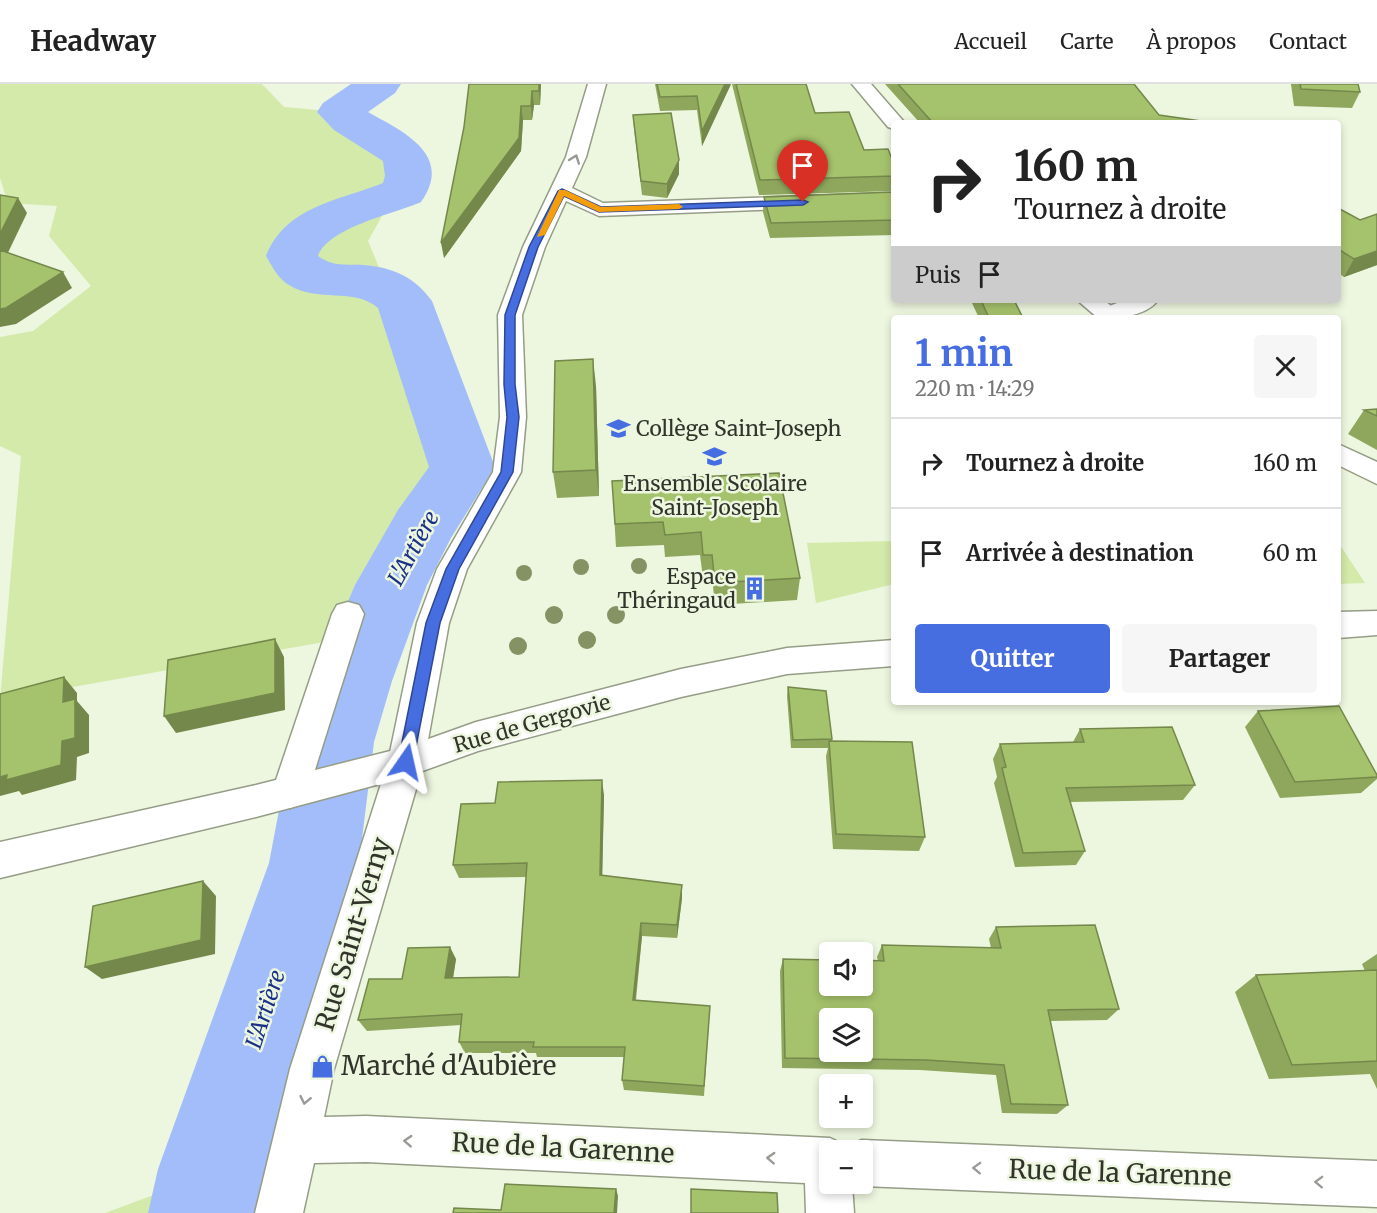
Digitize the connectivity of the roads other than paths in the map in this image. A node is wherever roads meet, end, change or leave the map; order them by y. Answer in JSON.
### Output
{"nodes":[{"id":1,"x":597,"y":84,"type":"edge"},
{"id":2,"x":861,"y":84,"type":"edge"},
{"id":3,"x":892,"y":120,"type":"edge"},
{"id":4,"x":562,"y":191,"type":"junction"},
{"id":5,"x":891,"y":199,"type":"edge"},
{"id":6,"x":1093,"y":303,"type":"edge"},
{"id":7,"x":1139,"y":303,"type":"edge"},
{"id":8,"x":1109,"y":315,"type":"edge"},
{"id":9,"x":1112,"y":315,"type":"edge"},
{"id":10,"x":1341,"y":455,"type":"edge"},
{"id":11,"x":1377,"y":474,"type":"edge"},
{"id":12,"x":348,"y":614,"type":"dead end"},
{"id":13,"x":1377,"y":623,"type":"edge"},
{"id":14,"x":1341,"y":625,"type":"edge"},
{"id":15,"x":891,"y":654,"type":"edge"},
{"id":16,"x":406,"y":762,"type":"junction"},
{"id":17,"x":290,"y":792,"type":"junction"},
{"id":18,"x":0,"y":860,"type":"edge"},
{"id":19,"x":296,"y":1140,"type":"junction"},
{"id":20,"x":819,"y":1161,"type":"edge"},
{"id":21,"x":873,"y":1163,"type":"edge"},
{"id":22,"x":1377,"y":1184,"type":"edge"},
{"id":23,"x":834,"y":1194,"type":"edge"},
{"id":24,"x":279,"y":1213,"type":"edge"},
{"id":25,"x":830,"y":1213,"type":"edge"}],
"edges":[{"from":4,"to":1,"type":"street","name":"Rue Saint-Verny","one_way":true},
{"from":2,"to":3,"type":"street"},
{"from":4,"to":5,"type":"street"},
{"from":4,"to":16,"type":"street","name":"Rue Saint-Verny"},
{"from":6,"to":8,"type":"street"},
{"from":7,"to":9,"type":"street"},
{"from":10,"to":11,"type":"street"},
{"from":12,"to":17,"type":"street"},
{"from":13,"to":14,"type":"street"},
{"from":15,"to":16,"type":"street","name":"Rue de Gergovie"},
{"from":16,"to":17,"type":"street","name":"Rue de Gergovie"},
{"from":16,"to":19,"type":"street","name":"Rue Saint-Verny","one_way":true},
{"from":17,"to":18,"type":"street","name":"Rue de Gergovie"},
{"from":20,"to":19,"type":"street","name":"Rue de la Garenne","one_way":true},
{"from":19,"to":24,"type":"street","name":"Rue Saint-Verny"},
{"from":22,"to":21,"type":"street","name":"Rue de la Garenne","one_way":true},
{"from":23,"to":25,"type":"street"}]}
